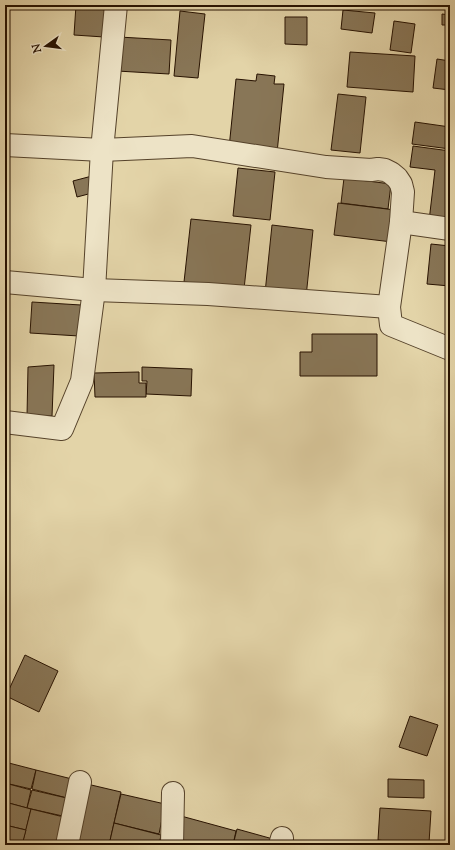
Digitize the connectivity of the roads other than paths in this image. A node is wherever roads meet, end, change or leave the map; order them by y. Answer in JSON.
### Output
{"nodes":[{"id":1,"x":116,"y":5,"type":"edge"},
{"id":2,"x":5,"y":144,"type":"edge"},
{"id":3,"x":102,"y":150,"type":"junction"},
{"id":4,"x":401,"y":222,"type":"junction"},
{"id":5,"x":450,"y":229,"type":"edge"},
{"id":6,"x":5,"y":282,"type":"edge"},
{"id":7,"x":94,"y":290,"type":"junction"},
{"id":8,"x":390,"y":316,"type":"junction"},
{"id":9,"x":450,"y":349,"type":"edge"},
{"id":10,"x":5,"y":422,"type":"edge"},
{"id":11,"x":80,"y":782,"type":"dead end"},
{"id":12,"x":173,"y":793,"type":"dead end"},
{"id":13,"x":67,"y":845,"type":"edge"},
{"id":14,"x":172,"y":845,"type":"edge"}],
"edges":[{"from":1,"to":3,"type":"street"},
{"from":2,"to":3,"type":"street"},
{"from":3,"to":4,"type":"street"},
{"from":3,"to":7,"type":"street"},
{"from":4,"to":5,"type":"street"},
{"from":4,"to":8,"type":"street"},
{"from":6,"to":7,"type":"street"},
{"from":7,"to":8,"type":"street"},
{"from":7,"to":10,"type":"street"},
{"from":8,"to":9,"type":"street"},
{"from":11,"to":13,"type":"street"},
{"from":12,"to":14,"type":"street"}]}
